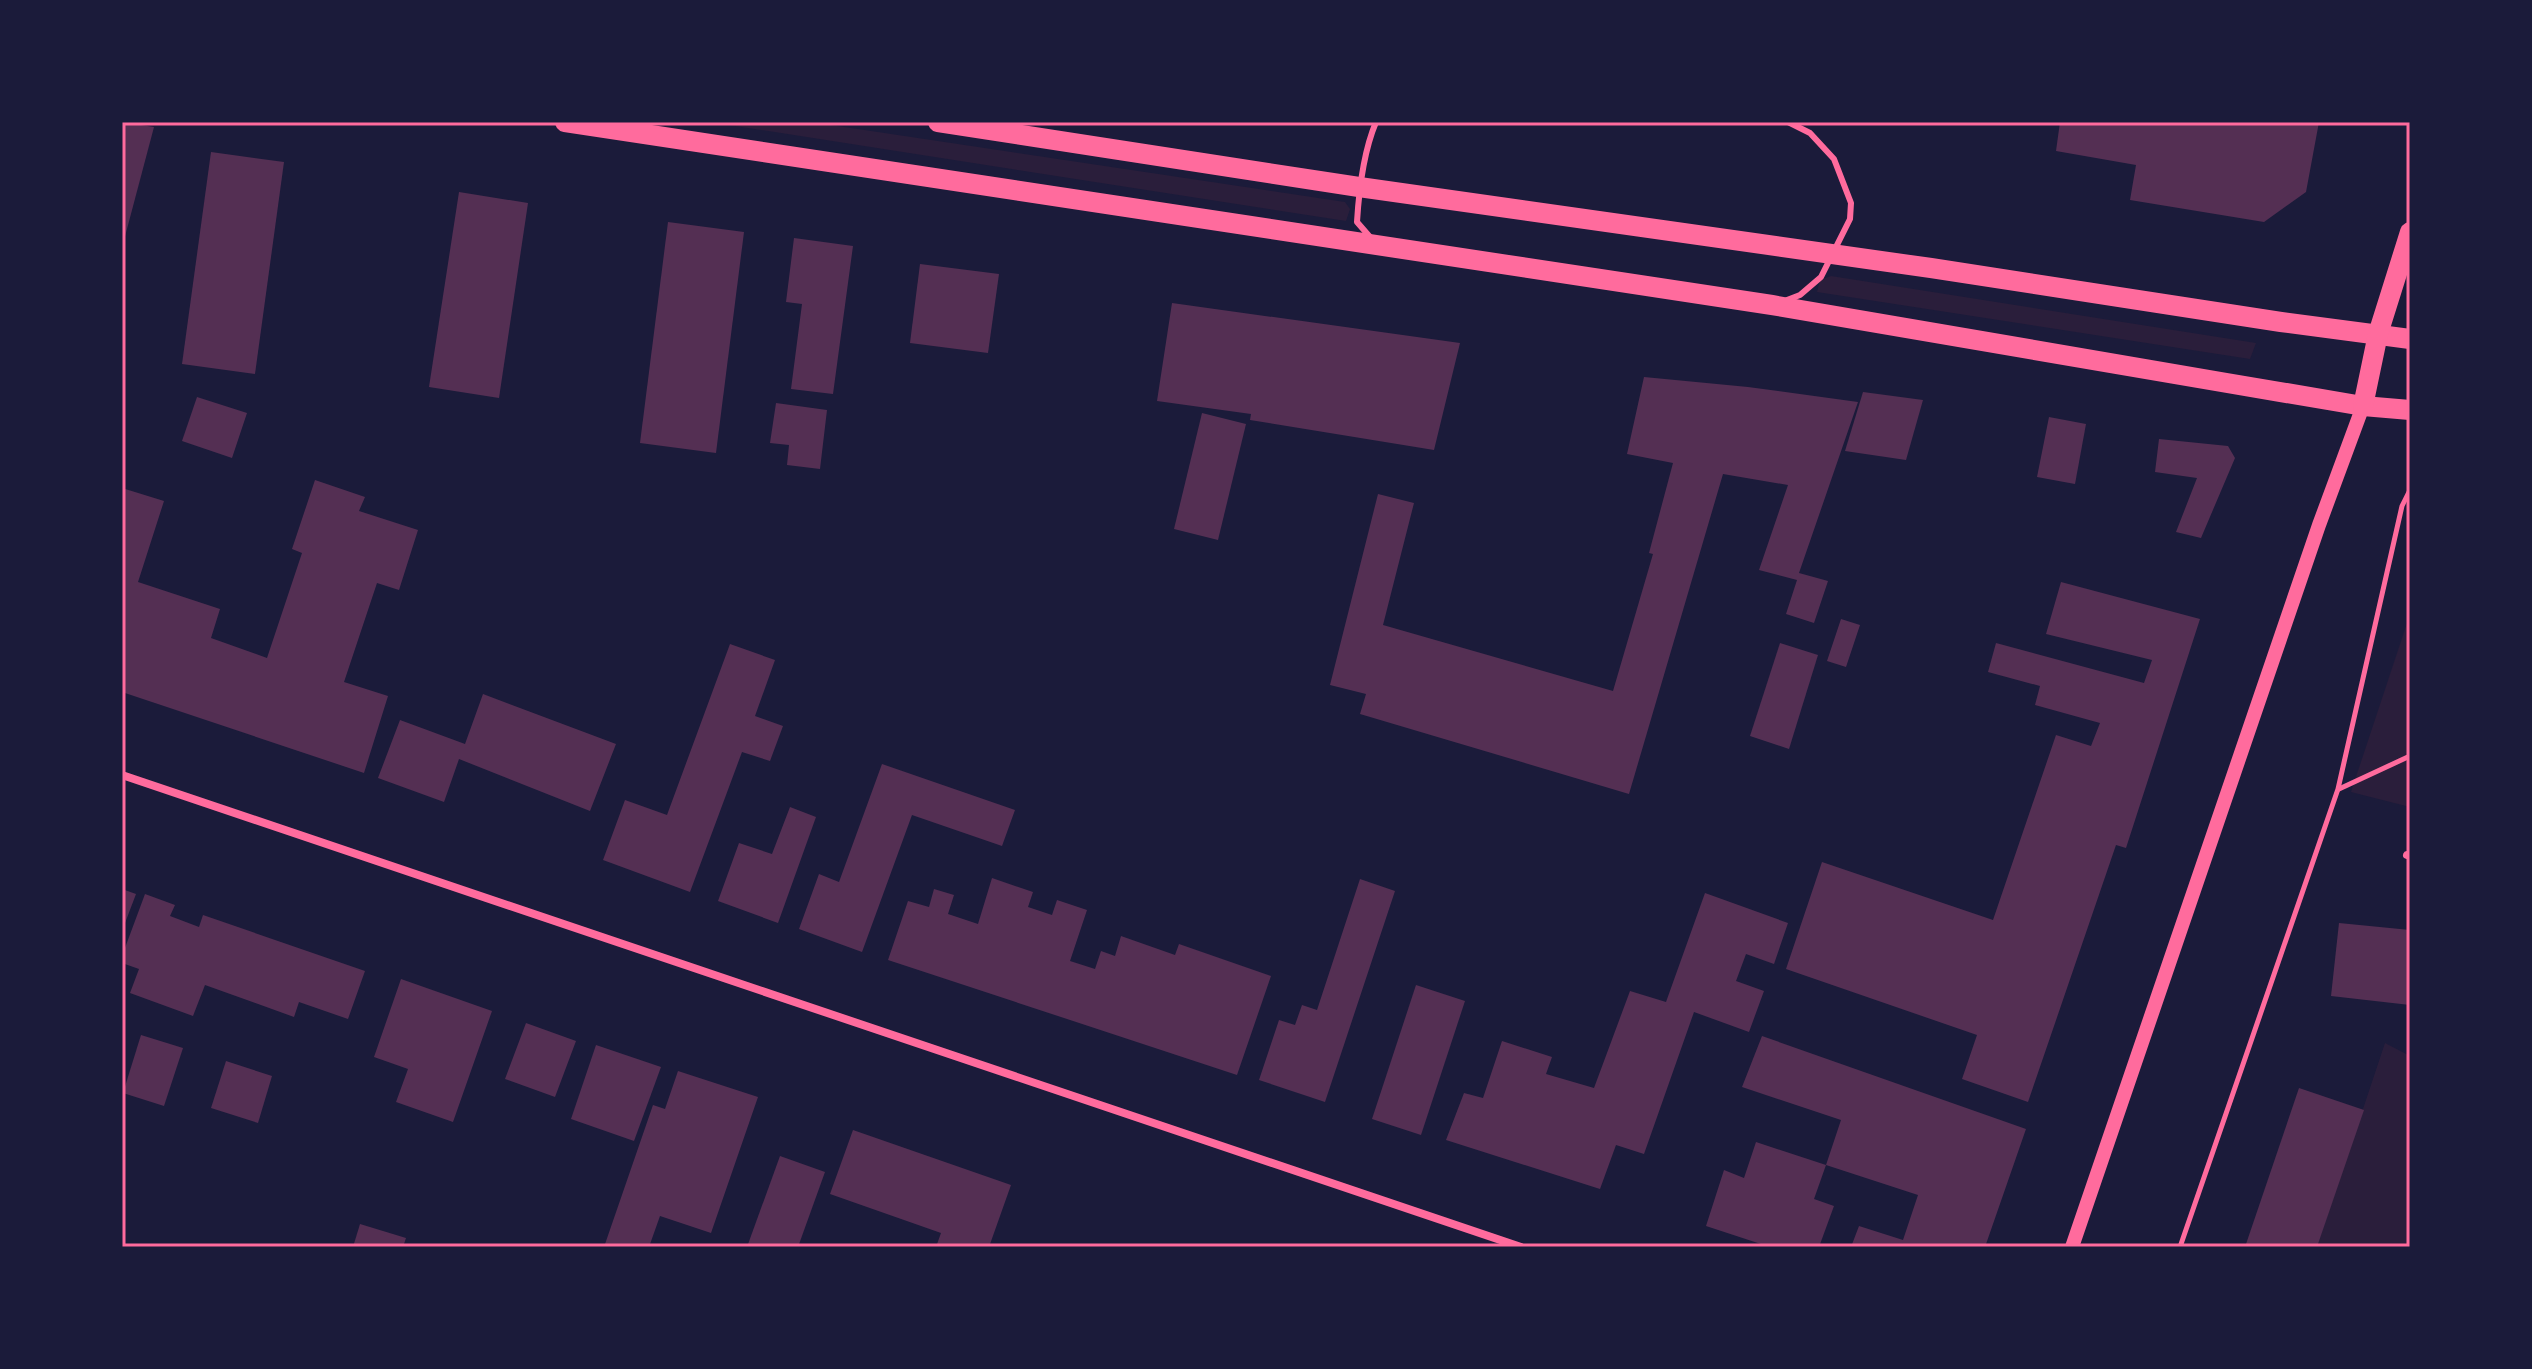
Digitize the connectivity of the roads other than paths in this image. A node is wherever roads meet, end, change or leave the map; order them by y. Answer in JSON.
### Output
{"nodes":[{"id":1,"x":565,"y":122,"type":"edge"},
{"id":2,"x":938,"y":122,"type":"edge"},
{"id":3,"x":1376,"y":122,"type":"edge"},
{"id":4,"x":1788,"y":122,"type":"edge"},
{"id":5,"x":1359,"y":187,"type":"junction"},
{"id":6,"x":2410,"y":232,"type":"edge"},
{"id":7,"x":1378,"y":246,"type":"junction"},
{"id":8,"x":1832,"y":254,"type":"junction"},
{"id":9,"x":1772,"y":305,"type":"junction"},
{"id":10,"x":2378,"y":334,"type":"junction"},
{"id":11,"x":2410,"y":339,"type":"edge"},
{"id":12,"x":2363,"y":406,"type":"junction"},
{"id":13,"x":2410,"y":410,"type":"edge"},
{"id":14,"x":122,"y":775,"type":"edge"},
{"id":15,"x":1521,"y":1247,"type":"edge"},
{"id":16,"x":2072,"y":1247,"type":"edge"}],
"edges":[{"from":1,"to":7,"type":"main road"},
{"from":2,"to":5,"type":"main road"},
{"from":3,"to":5,"type":"lane"},
{"from":4,"to":8,"type":"lane"},
{"from":5,"to":7,"type":"lane"},
{"from":5,"to":8,"type":"main road"},
{"from":6,"to":10,"type":"main road"},
{"from":7,"to":9,"type":"main road"},
{"from":8,"to":9,"type":"lane"},
{"from":8,"to":10,"type":"main road"},
{"from":9,"to":12,"type":"main road"},
{"from":10,"to":11,"type":"main road"},
{"from":10,"to":12,"type":"main road"},
{"from":12,"to":13,"type":"main road"},
{"from":12,"to":16,"type":"street"},
{"from":14,"to":15,"type":"street"}]}
